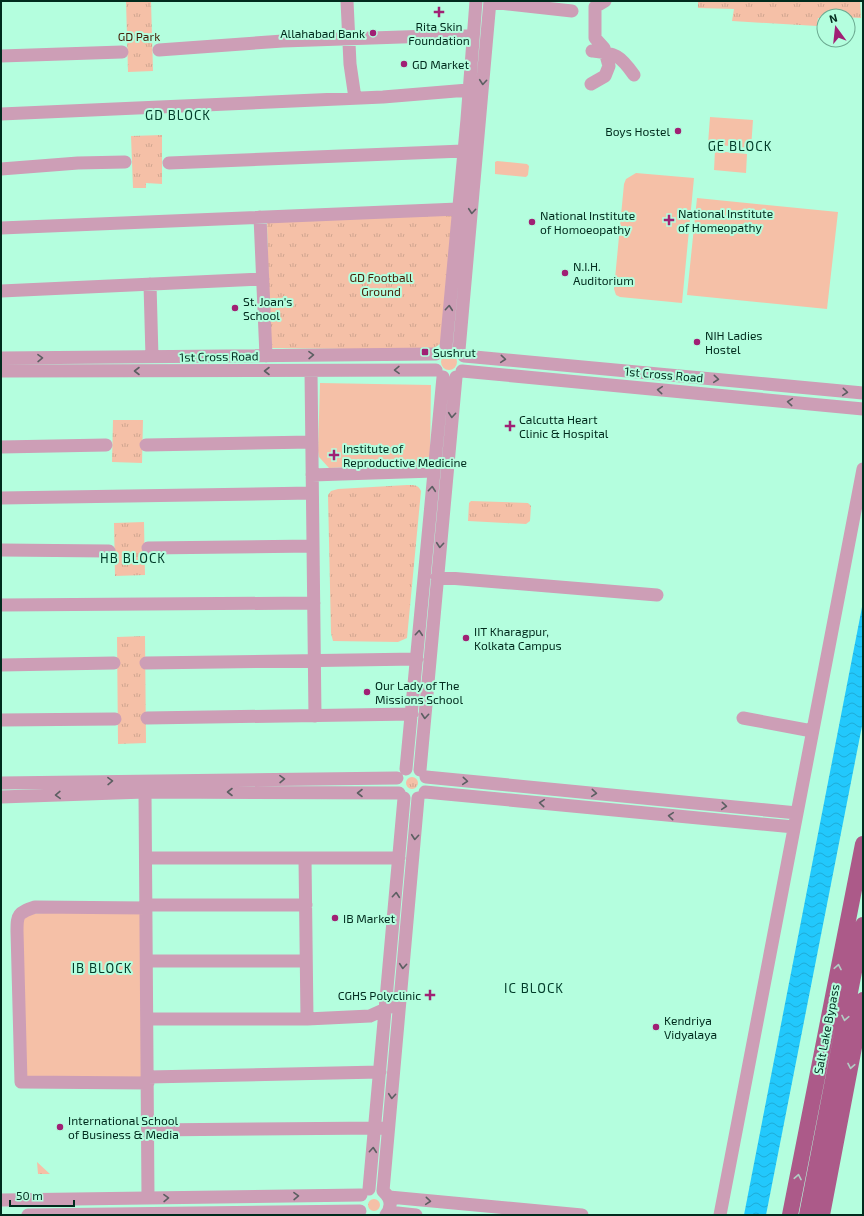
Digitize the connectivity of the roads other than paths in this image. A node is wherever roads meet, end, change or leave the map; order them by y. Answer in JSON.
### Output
{"nodes":[{"id":1,"x":347,"y":1,"type":"edge"},
{"id":2,"x":476,"y":1,"type":"edge"},
{"id":3,"x":605,"y":1,"type":"edge"},
{"id":4,"x":490,"y":2,"type":"edge"},
{"id":5,"x":572,"y":11,"type":"dead end"},
{"id":6,"x":473,"y":36,"type":"junction"},
{"id":7,"x":349,"y":38,"type":"junction"},
{"id":8,"x":159,"y":50,"type":"dead end"},
{"id":9,"x":592,"y":51,"type":"dead end"},
{"id":10,"x":122,"y":52,"type":"dead end"},
{"id":11,"x":472,"y":52,"type":"junction"},
{"id":12,"x":486,"y":53,"type":"junction"},
{"id":13,"x":605,"y":53,"type":"junction"},
{"id":14,"x":1,"y":56,"type":"edge"},
{"id":15,"x":634,"y":74,"type":"dead end"},
{"id":16,"x":591,"y":84,"type":"dead end"},
{"id":17,"x":468,"y":90,"type":"junction"},
{"id":18,"x":356,"y":98,"type":"junction"},
{"id":19,"x":1,"y":114,"type":"edge"},
{"id":20,"x":463,"y":151,"type":"junction"},
{"id":21,"x":125,"y":162,"type":"dead end"},
{"id":22,"x":169,"y":163,"type":"dead end"},
{"id":23,"x":1,"y":169,"type":"edge"},
{"id":24,"x":458,"y":210,"type":"junction"},
{"id":25,"x":260,"y":217,"type":"junction"},
{"id":26,"x":1,"y":228,"type":"edge"},
{"id":27,"x":263,"y":279,"type":"junction"},
{"id":28,"x":150,"y":284,"type":"junction"},
{"id":29,"x":1,"y":290,"type":"edge"},
{"id":30,"x":441,"y":350,"type":"junction"},
{"id":31,"x":462,"y":353,"type":"junction"},
{"id":32,"x":214,"y":356,"type":"junction"},
{"id":33,"x":266,"y":356,"type":"junction"},
{"id":34,"x":116,"y":357,"type":"junction"},
{"id":35,"x":152,"y":357,"type":"junction"},
{"id":36,"x":1,"y":358,"type":"edge"},
{"id":37,"x":566,"y":365,"type":"junction"},
{"id":38,"x":1,"y":371,"type":"edge"},
{"id":39,"x":116,"y":371,"type":"junction"},
{"id":40,"x":214,"y":371,"type":"junction"},
{"id":41,"x":311,"y":371,"type":"junction"},
{"id":42,"x":449,"y":374,"type":"junction"},
{"id":43,"x":565,"y":381,"type":"junction"},
{"id":44,"x":772,"y":385,"type":"junction"},
{"id":45,"x":863,"y":393,"type":"edge"},
{"id":46,"x":770,"y":400,"type":"junction"},
{"id":47,"x":860,"y":409,"type":"edge"},
{"id":48,"x":312,"y":442,"type":"junction"},
{"id":49,"x":106,"y":445,"type":"dead end"},
{"id":50,"x":146,"y":445,"type":"dead end"},
{"id":51,"x":1,"y":447,"type":"edge"},
{"id":52,"x":863,"y":469,"type":"edge"},
{"id":53,"x":434,"y":471,"type":"junction"},
{"id":54,"x":312,"y":476,"type":"junction"},
{"id":55,"x":312,"y":494,"type":"junction"},
{"id":56,"x":1,"y":498,"type":"edge"},
{"id":57,"x":313,"y":546,"type":"junction"},
{"id":58,"x":148,"y":548,"type":"dead end"},
{"id":59,"x":1,"y":550,"type":"edge"},
{"id":60,"x":109,"y":551,"type":"dead end"},
{"id":61,"x":426,"y":562,"type":"junction"},
{"id":62,"x":438,"y":570,"type":"junction"},
{"id":63,"x":657,"y":595,"type":"dead end"},
{"id":64,"x":314,"y":603,"type":"junction"},
{"id":65,"x":1,"y":605,"type":"edge"},
{"id":66,"x":417,"y":659,"type":"junction"},
{"id":67,"x":314,"y":660,"type":"junction"},
{"id":68,"x":114,"y":663,"type":"dead end"},
{"id":69,"x":146,"y":663,"type":"dead end"},
{"id":70,"x":1,"y":665,"type":"edge"},
{"id":71,"x":412,"y":714,"type":"junction"},
{"id":72,"x":315,"y":716,"type":"junction"},
{"id":73,"x":147,"y":718,"type":"dead end"},
{"id":74,"x":743,"y":718,"type":"dead end"},
{"id":75,"x":115,"y":719,"type":"dead end"},
{"id":76,"x":1,"y":720,"type":"edge"},
{"id":77,"x":812,"y":731,"type":"junction"},
{"id":78,"x":402,"y":773,"type":"junction"},
{"id":79,"x":423,"y":774,"type":"junction"},
{"id":80,"x":1,"y":783,"type":"edge"},
{"id":81,"x":187,"y":786,"type":"junction"},
{"id":82,"x":88,"y":788,"type":"junction"},
{"id":83,"x":145,"y":792,"type":"junction"},
{"id":84,"x":402,"y":795,"type":"junction"},
{"id":85,"x":422,"y":795,"type":"junction"},
{"id":86,"x":1,"y":797,"type":"edge"},
{"id":87,"x":796,"y":813,"type":"junction"},
{"id":88,"x":794,"y":827,"type":"junction"},
{"id":89,"x":863,"y":844,"type":"edge"},
{"id":90,"x":146,"y":858,"type":"junction"},
{"id":91,"x":305,"y":858,"type":"junction"},
{"id":92,"x":399,"y":858,"type":"junction"},
{"id":93,"x":306,"y":905,"type":"junction"},
{"id":94,"x":146,"y":906,"type":"junction"},
{"id":95,"x":863,"y":925,"type":"edge"},
{"id":96,"x":147,"y":961,"type":"junction"},
{"id":97,"x":306,"y":961,"type":"junction"},
{"id":98,"x":863,"y":1000,"type":"edge"},
{"id":99,"x":400,"y":1001,"type":"junction"},
{"id":100,"x":385,"y":1010,"type":"junction"},
{"id":101,"x":147,"y":1019,"type":"junction"},
{"id":102,"x":307,"y":1019,"type":"junction"},
{"id":103,"x":380,"y":1072,"type":"junction"},
{"id":104,"x":148,"y":1080,"type":"junction"},
{"id":105,"x":375,"y":1128,"type":"junction"},
{"id":106,"x":389,"y":1128,"type":"junction"},
{"id":107,"x":148,"y":1130,"type":"junction"},
{"id":108,"x":365,"y":1192,"type":"junction"},
{"id":109,"x":386,"y":1194,"type":"junction"},
{"id":110,"x":327,"y":1196,"type":"junction"},
{"id":111,"x":148,"y":1198,"type":"junction"},
{"id":112,"x":194,"y":1198,"type":"junction"},
{"id":113,"x":1,"y":1200,"type":"edge"},
{"id":114,"x":327,"y":1211,"type":"junction"},
{"id":115,"x":487,"y":1211,"type":"edge"},
{"id":116,"x":194,"y":1213,"type":"junction"},
{"id":117,"x":361,"y":1213,"type":"edge"},
{"id":118,"x":387,"y":1214,"type":"edge"},
{"id":119,"x":28,"y":1215,"type":"edge"},
{"id":120,"x":416,"y":1215,"type":"edge"},
{"id":121,"x":582,"y":1215,"type":"edge"},
{"id":122,"x":720,"y":1215,"type":"edge"},
{"id":123,"x":790,"y":1215,"type":"edge"},
{"id":124,"x":806,"y":1215,"type":"edge"},
{"id":125,"x":822,"y":1215,"type":"edge"}],
"edges":[{"from":1,"to":7,"type":"street"},
{"from":2,"to":6,"type":"street"},
{"from":3,"to":13,"type":"street"},
{"from":4,"to":5,"type":"street"},
{"from":4,"to":12,"type":"street"},
{"from":6,"to":7,"type":"street"},
{"from":6,"to":11,"type":"street"},
{"from":7,"to":8,"type":"street"},
{"from":7,"to":18,"type":"street"},
{"from":9,"to":13,"type":"street"},
{"from":10,"to":14,"type":"street"},
{"from":11,"to":12,"type":"street"},
{"from":11,"to":17,"type":"street"},
{"from":12,"to":31,"type":"street","one_way":true},
{"from":13,"to":15,"type":"street"},
{"from":13,"to":16,"type":"street"},
{"from":17,"to":18,"type":"street"},
{"from":17,"to":20,"type":"street"},
{"from":18,"to":19,"type":"street"},
{"from":20,"to":22,"type":"street"},
{"from":20,"to":24,"type":"street"},
{"from":21,"to":23,"type":"street"},
{"from":24,"to":25,"type":"street"},
{"from":30,"to":24,"type":"street","one_way":true},
{"from":25,"to":26,"type":"street"},
{"from":25,"to":27,"type":"street"},
{"from":27,"to":28,"type":"street"},
{"from":27,"to":33,"type":"street"},
{"from":28,"to":29,"type":"street"},
{"from":28,"to":35,"type":"street"},
{"from":30,"to":31,"type":"street"},
{"from":33,"to":30,"type":"street","name":"1st Cross Road","one_way":true},
{"from":30,"to":42,"type":"street"},
{"from":31,"to":37,"type":"street","name":"1st Cross Road","one_way":true},
{"from":31,"to":42,"type":"street"},
{"from":32,"to":33,"type":"street","name":"1st Cross Road"},
{"from":32,"to":35,"type":"street","name":"1st Cross Road"},
{"from":32,"to":40,"type":"street"},
{"from":34,"to":35,"type":"street","name":"1st Cross Road"},
{"from":36,"to":34,"type":"street","name":"1st Cross Road","one_way":true},
{"from":34,"to":39,"type":"street"},
{"from":37,"to":43,"type":"street"},
{"from":37,"to":44,"type":"street","name":"1st Cross Road","one_way":true},
{"from":38,"to":39,"type":"street","name":"1st Cross Road"},
{"from":40,"to":39,"type":"street","name":"1st Cross Road","one_way":true},
{"from":41,"to":40,"type":"street","name":"1st Cross Road","one_way":true},
{"from":42,"to":41,"type":"street","name":"1st Cross Road","one_way":true},
{"from":41,"to":48,"type":"street"},
{"from":42,"to":43,"type":"street","name":"1st Cross Road"},
{"from":42,"to":53,"type":"street"},
{"from":42,"to":62,"type":"street","one_way":true},
{"from":46,"to":43,"type":"street","name":"1st Cross Road","one_way":true},
{"from":44,"to":45,"type":"street","name":"1st Cross Road","one_way":true},
{"from":44,"to":46,"type":"street"},
{"from":47,"to":46,"type":"street","name":"1st Cross Road","one_way":true},
{"from":48,"to":50,"type":"street"},
{"from":48,"to":54,"type":"street"},
{"from":49,"to":51,"type":"street"},
{"from":52,"to":77,"type":"street"},
{"from":53,"to":54,"type":"street"},
{"from":61,"to":53,"type":"street","one_way":true},
{"from":54,"to":55,"type":"street"},
{"from":55,"to":56,"type":"street"},
{"from":55,"to":57,"type":"street"},
{"from":57,"to":58,"type":"street"},
{"from":57,"to":64,"type":"street"},
{"from":59,"to":60,"type":"street"},
{"from":61,"to":62,"type":"street"},
{"from":66,"to":61,"type":"street","one_way":true},
{"from":62,"to":63,"type":"street"},
{"from":62,"to":79,"type":"street","one_way":true},
{"from":64,"to":65,"type":"street"},
{"from":64,"to":67,"type":"street"},
{"from":66,"to":67,"type":"street"},
{"from":66,"to":71,"type":"street"},
{"from":67,"to":69,"type":"street"},
{"from":67,"to":72,"type":"street"},
{"from":68,"to":70,"type":"street"},
{"from":71,"to":72,"type":"street"},
{"from":71,"to":78,"type":"street"},
{"from":72,"to":73,"type":"street"},
{"from":74,"to":77,"type":"street"},
{"from":75,"to":76,"type":"street"},
{"from":77,"to":87,"type":"street"},
{"from":78,"to":79,"type":"street"},
{"from":81,"to":78,"type":"street","one_way":true},
{"from":78,"to":84,"type":"street"},
{"from":79,"to":85,"type":"street"},
{"from":79,"to":87,"type":"street","one_way":true},
{"from":80,"to":82,"type":"street"},
{"from":82,"to":81,"type":"street","one_way":true},
{"from":81,"to":83,"type":"street"},
{"from":84,"to":81,"type":"street","one_way":true},
{"from":82,"to":83,"type":"street"},
{"from":82,"to":86,"type":"street","one_way":true},
{"from":83,"to":90,"type":"street"},
{"from":84,"to":85,"type":"street"},
{"from":84,"to":92,"type":"street"},
{"from":88,"to":85,"type":"street","one_way":true},
{"from":85,"to":99,"type":"street","one_way":true},
{"from":87,"to":88,"type":"street"},
{"from":88,"to":122,"type":"street"},
{"from":123,"to":89,"type":"main road","name":"Salt Lake Bypass","one_way":true},
{"from":90,"to":91,"type":"street"},
{"from":90,"to":94,"type":"street"},
{"from":91,"to":92,"type":"street"},
{"from":91,"to":93,"type":"street"},
{"from":100,"to":92,"type":"street","one_way":true},
{"from":93,"to":94,"type":"street"},
{"from":93,"to":97,"type":"street"},
{"from":94,"to":96,"type":"street"},
{"from":94,"to":104,"type":"street"},
{"from":95,"to":124,"type":"main road","name":"Salt Lake Bypass","one_way":true},
{"from":96,"to":97,"type":"street"},
{"from":96,"to":101,"type":"street"},
{"from":97,"to":102,"type":"street"},
{"from":98,"to":125,"type":"main road","one_way":true},
{"from":99,"to":100,"type":"street"},
{"from":99,"to":106,"type":"street","one_way":true},
{"from":100,"to":102,"type":"street"},
{"from":100,"to":103,"type":"street"},
{"from":101,"to":102,"type":"street"},
{"from":101,"to":104,"type":"street"},
{"from":103,"to":104,"type":"street"},
{"from":103,"to":105,"type":"street"},
{"from":104,"to":107,"type":"street"},
{"from":105,"to":106,"type":"street"},
{"from":105,"to":107,"type":"street"},
{"from":108,"to":105,"type":"street","one_way":true},
{"from":106,"to":109,"type":"street"},
{"from":107,"to":111,"type":"street"},
{"from":108,"to":109,"type":"street"},
{"from":108,"to":110,"type":"street"},
{"from":108,"to":117,"type":"street"},
{"from":109,"to":115,"type":"street","one_way":true},
{"from":109,"to":118,"type":"street"},
{"from":112,"to":110,"type":"street","one_way":true},
{"from":110,"to":114,"type":"street"},
{"from":111,"to":112,"type":"street","one_way":true},
{"from":111,"to":113,"type":"street"},
{"from":112,"to":116,"type":"street"},
{"from":114,"to":116,"type":"street"},
{"from":114,"to":117,"type":"street"},
{"from":115,"to":121,"type":"street"},
{"from":116,"to":119,"type":"street"},
{"from":118,"to":120,"type":"street"}]}
